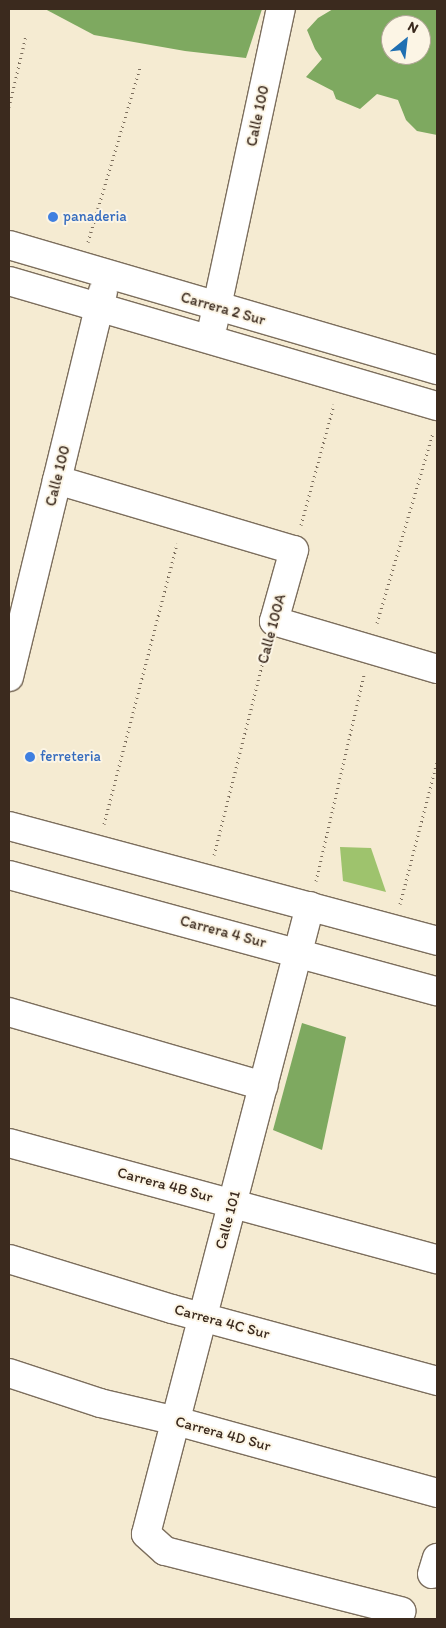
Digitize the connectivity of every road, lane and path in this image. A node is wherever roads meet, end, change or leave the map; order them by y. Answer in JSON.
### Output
{"nodes":[{"id":1,"x":281,"y":9,"type":"edge"},
{"id":2,"x":26,"y":35,"type":"dead end"},
{"id":3,"x":140,"y":68,"type":"dead end"},
{"id":4,"x":9,"y":107,"type":"edge"},
{"id":5,"x":9,"y":245,"type":"edge"},
{"id":6,"x":80,"y":266,"type":"junction"},
{"id":7,"x":107,"y":275,"type":"junction"},
{"id":8,"x":9,"y":281,"type":"edge"},
{"id":9,"x":218,"y":307,"type":"junction"},
{"id":10,"x":98,"y":309,"type":"junction"},
{"id":11,"x":209,"y":341,"type":"junction"},
{"id":12,"x":437,"y":370,"type":"edge"},
{"id":13,"x":341,"y":379,"type":"junction"},
{"id":14,"x":437,"y":406,"type":"edge"},
{"id":15,"x":57,"y":480,"type":"junction"},
{"id":16,"x":184,"y":518,"type":"junction"},
{"id":17,"x":294,"y":550,"type":"junction"},
{"id":18,"x":274,"y":621,"type":"junction"},
{"id":19,"x":437,"y":669,"type":"edge"},
{"id":20,"x":9,"y":677,"type":"edge"},
{"id":21,"x":437,"y":762,"type":"edge"},
{"id":22,"x":9,"y":826,"type":"edge"},
{"id":23,"x":97,"y":851,"type":"junction"},
{"id":24,"x":9,"y":875,"type":"edge"},
{"id":25,"x":208,"y":880,"type":"junction"},
{"id":26,"x":310,"y":906,"type":"junction"},
{"id":27,"x":394,"y":930,"type":"junction"},
{"id":28,"x":437,"y":941,"type":"edge"},
{"id":29,"x":298,"y":952,"type":"junction"},
{"id":30,"x":437,"y":991,"type":"edge"},
{"id":31,"x":9,"y":1012,"type":"edge"},
{"id":32,"x":263,"y":1086,"type":"junction"},
{"id":33,"x":9,"y":1143,"type":"edge"},
{"id":34,"x":233,"y":1203,"type":"junction"},
{"id":35,"x":9,"y":1259,"type":"edge"},
{"id":36,"x":437,"y":1259,"type":"edge"},
{"id":37,"x":203,"y":1317,"type":"junction"},
{"id":38,"x":9,"y":1373,"type":"edge"},
{"id":39,"x":437,"y":1381,"type":"edge"},
{"id":40,"x":176,"y":1421,"type":"junction"},
{"id":41,"x":437,"y":1493,"type":"edge"},
{"id":42,"x":402,"y":1611,"type":"dead end"}],
"edges":[{"from":1,"to":9,"type":"street","name":"Calle 100"},
{"from":2,"to":4,"type":"path"},
{"from":3,"to":6,"type":"path"},
{"from":5,"to":6,"type":"street","name":"Carrera 2 Sur"},
{"from":6,"to":7,"type":"street","name":"Carrera 2 Sur"},
{"from":7,"to":9,"type":"street","name":"Carrera 2 Sur"},
{"from":7,"to":10,"type":"street","name":"Calle 100"},
{"from":8,"to":10,"type":"street"},
{"from":9,"to":11,"type":"street","name":"Calle 100"},
{"from":9,"to":12,"type":"street","name":"Carrera 2 Sur"},
{"from":10,"to":11,"type":"street"},
{"from":10,"to":15,"type":"street","name":"Calle 100"},
{"from":11,"to":13,"type":"street"},
{"from":13,"to":14,"type":"street"},
{"from":13,"to":17,"type":"path"},
{"from":15,"to":16,"type":"street"},
{"from":15,"to":20,"type":"street","name":"Calle 100"},
{"from":16,"to":17,"type":"street"},
{"from":16,"to":23,"type":"path"},
{"from":17,"to":18,"type":"street","name":"Calle 100A"},
{"from":18,"to":19,"type":"street"},
{"from":18,"to":25,"type":"path","name":"Calle 100A"},
{"from":21,"to":27,"type":"path"},
{"from":22,"to":23,"type":"street"},
{"from":23,"to":25,"type":"street"},
{"from":24,"to":29,"type":"street","name":"Carrera 4 Sur"},
{"from":25,"to":26,"type":"street"},
{"from":26,"to":27,"type":"street"},
{"from":26,"to":29,"type":"street","name":"Calle 101"},
{"from":27,"to":28,"type":"street"},
{"from":29,"to":30,"type":"street","name":"Carrera 4 Sur"},
{"from":29,"to":32,"type":"street","name":"Calle 101"},
{"from":31,"to":32,"type":"street"},
{"from":32,"to":34,"type":"street","name":"Calle 101"},
{"from":33,"to":34,"type":"street","name":"Carrera 4B Sur"},
{"from":34,"to":36,"type":"street","name":"Carrera 4B Sur"},
{"from":34,"to":37,"type":"street","name":"Calle 101"},
{"from":35,"to":37,"type":"street","name":"Carrera 4C Sur"},
{"from":37,"to":39,"type":"street","name":"Carrera 4C Sur"},
{"from":37,"to":40,"type":"street","name":"Calle 101"},
{"from":38,"to":40,"type":"street","name":"Carrera 4D Sur"},
{"from":40,"to":41,"type":"street","name":"Carrera 4D Sur"},
{"from":40,"to":42,"type":"street","name":"Calle 101"}]}
